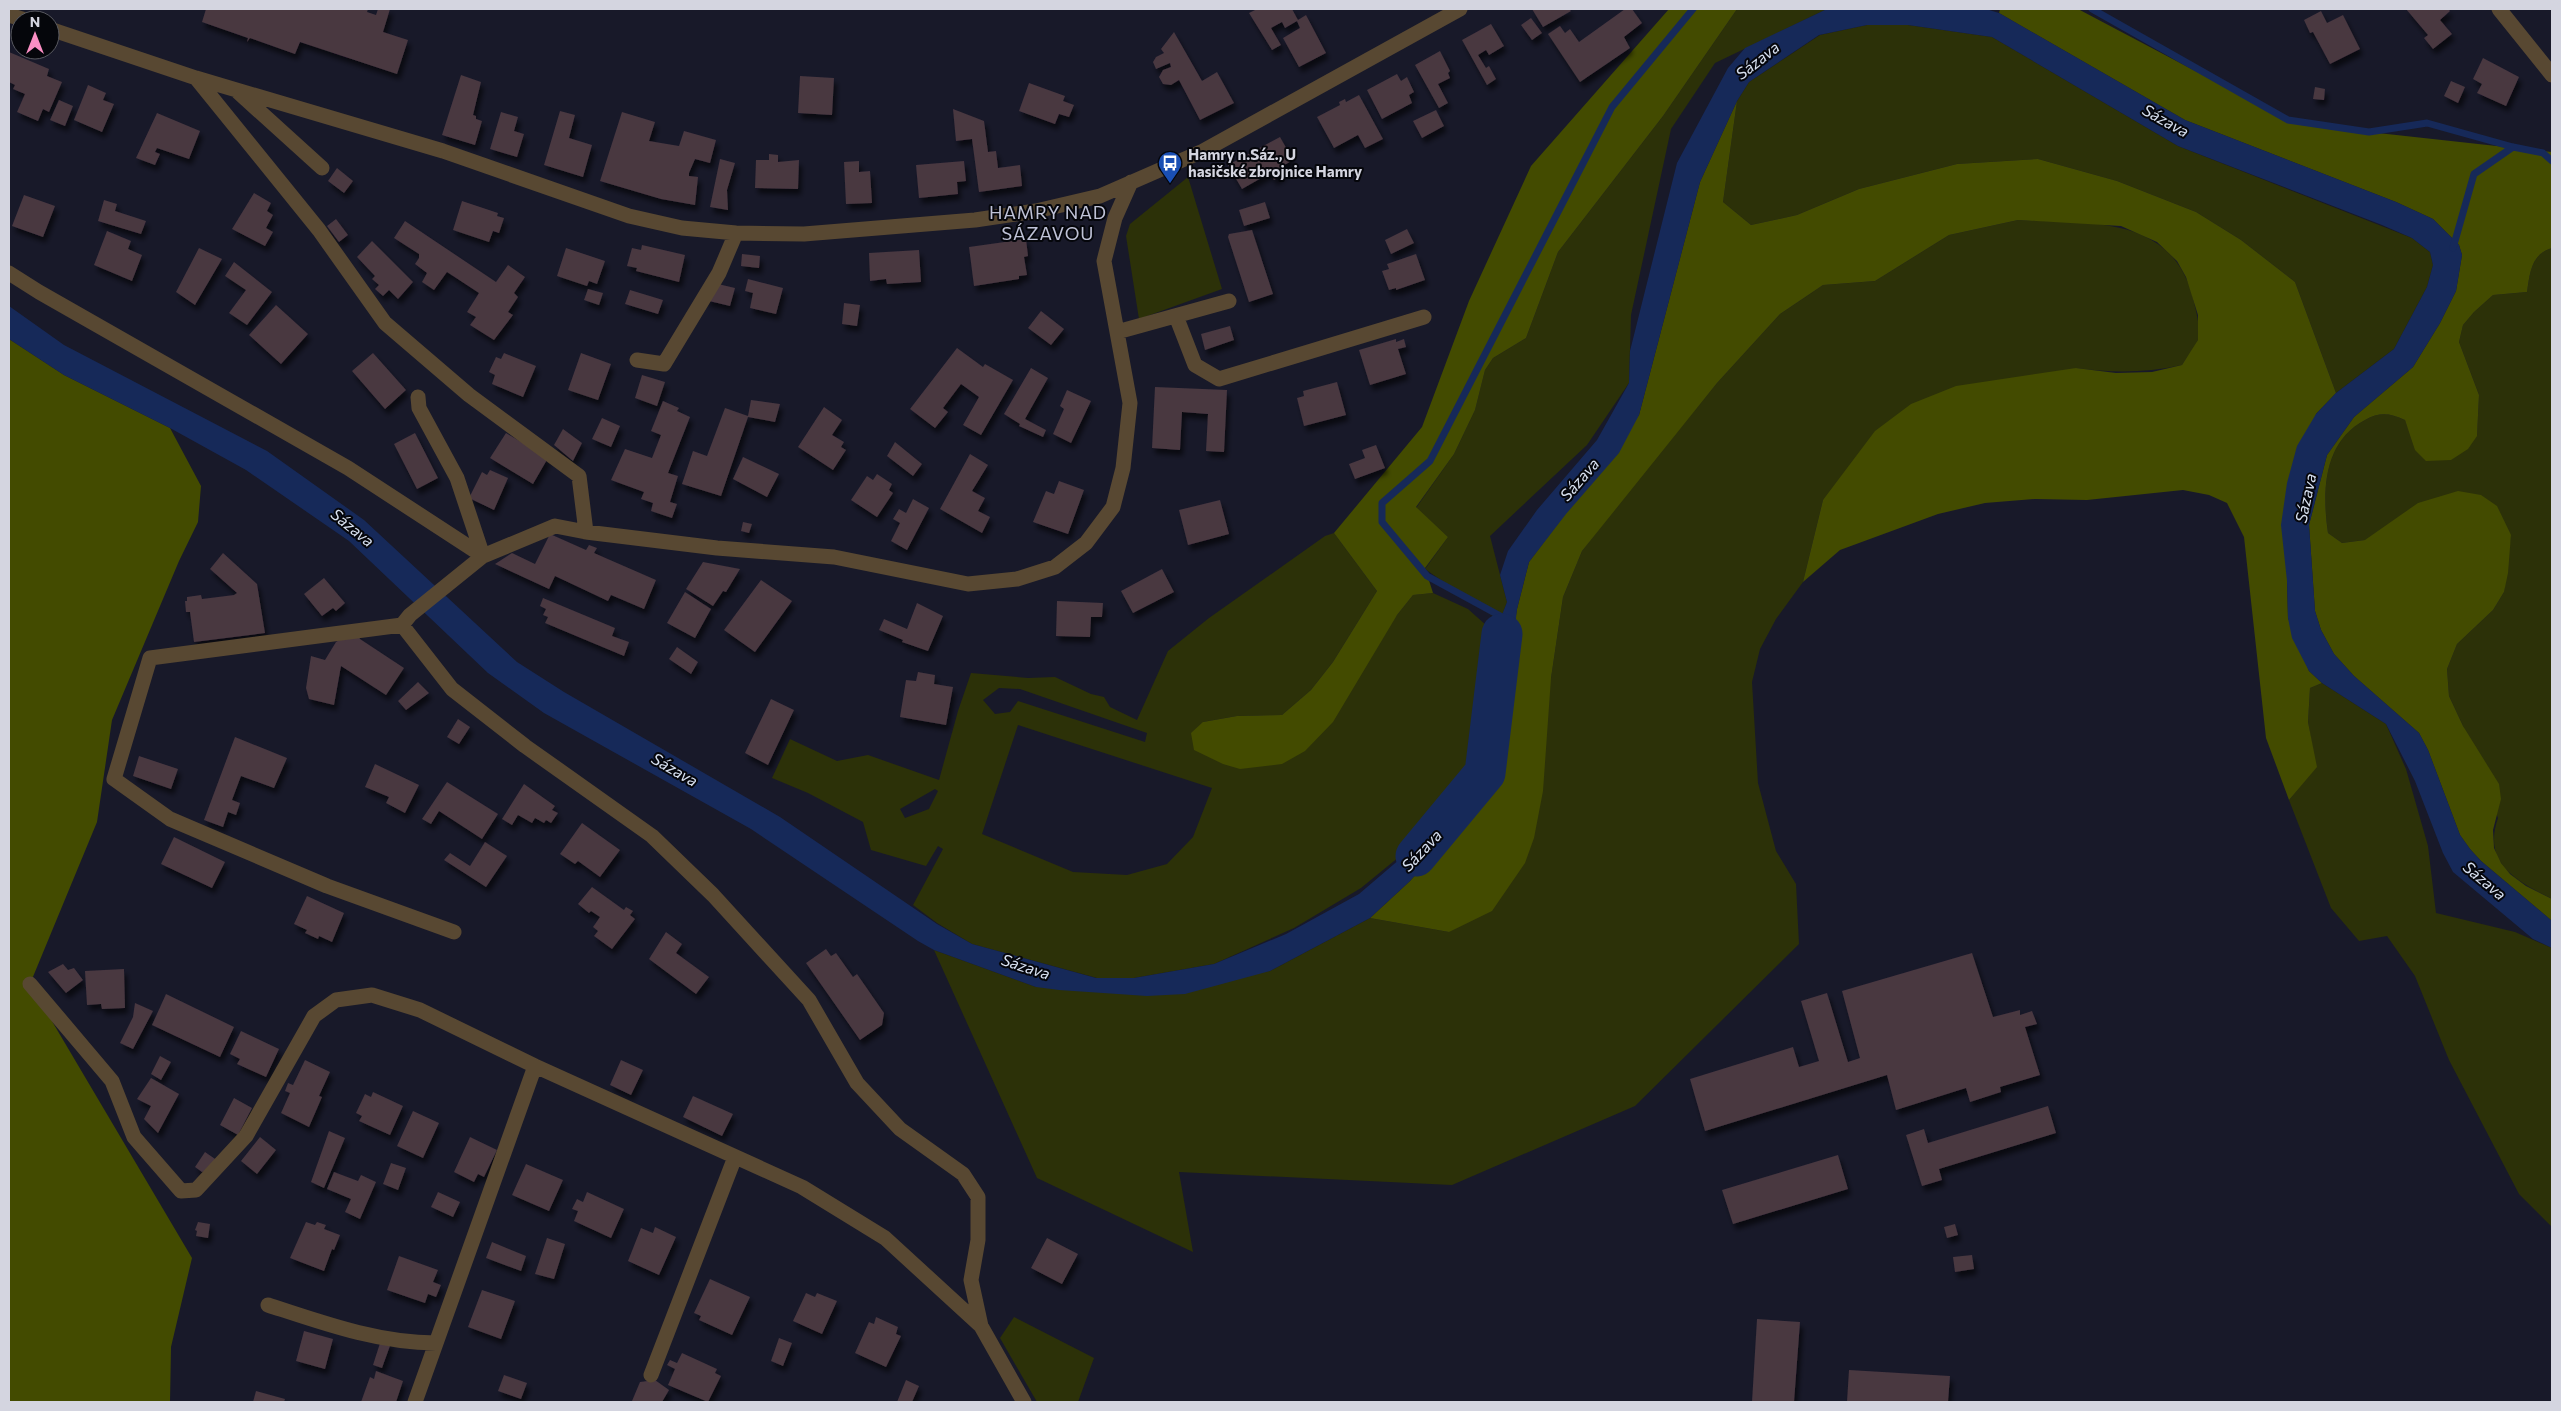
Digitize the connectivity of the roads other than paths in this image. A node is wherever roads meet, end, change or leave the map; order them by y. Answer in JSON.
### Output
{"nodes":[{"id":1,"x":1460,"y":9,"type":"edge"},
{"id":2,"x":2499,"y":9,"type":"edge"},
{"id":3,"x":60,"y":32,"type":"edge"},
{"id":4,"x":2552,"y":75,"type":"edge"},
{"id":5,"x":196,"y":78,"type":"junction"},
{"id":6,"x":235,"y":89,"type":"junction"},
{"id":7,"x":322,"y":168,"type":"dead end"},
{"id":8,"x":1131,"y":182,"type":"junction"},
{"id":9,"x":736,"y":233,"type":"junction"},
{"id":10,"x":9,"y":273,"type":"edge"},
{"id":11,"x":1229,"y":301,"type":"dead end"},
{"id":12,"x":1176,"y":316,"type":"junction"},
{"id":13,"x":1424,"y":317,"type":"dead end"},
{"id":14,"x":1117,"y":332,"type":"junction"},
{"id":15,"x":637,"y":360,"type":"dead end"},
{"id":16,"x":418,"y":397,"type":"dead end"},
{"id":17,"x":586,"y":532,"type":"junction"},
{"id":18,"x":483,"y":556,"type":"junction"},
{"id":19,"x":406,"y":620,"type":"junction"},
{"id":20,"x":454,"y":932,"type":"dead end"},
{"id":21,"x":30,"y":984,"type":"dead end"},
{"id":22,"x":535,"y":1066,"type":"junction"},
{"id":23,"x":735,"y":1157,"type":"junction"},
{"id":24,"x":268,"y":1305,"type":"dead end"},
{"id":25,"x":981,"y":1326,"type":"junction"},
{"id":26,"x":436,"y":1342,"type":"junction"},
{"id":27,"x":651,"y":1375,"type":"dead end"},
{"id":28,"x":415,"y":1402,"type":"edge"},
{"id":29,"x":1024,"y":1402,"type":"edge"}],
"edges":[{"from":1,"to":8,"type":"street"},
{"from":2,"to":4,"type":"street"},
{"from":3,"to":5,"type":"street"},
{"from":5,"to":6,"type":"street"},
{"from":5,"to":17,"type":"street"},
{"from":6,"to":7,"type":"street"},
{"from":6,"to":9,"type":"street"},
{"from":8,"to":9,"type":"street"},
{"from":8,"to":14,"type":"street"},
{"from":9,"to":15,"type":"street"},
{"from":10,"to":18,"type":"street"},
{"from":11,"to":12,"type":"street"},
{"from":12,"to":13,"type":"street"},
{"from":12,"to":14,"type":"street"},
{"from":14,"to":17,"type":"street"},
{"from":16,"to":18,"type":"street"},
{"from":17,"to":18,"type":"street"},
{"from":18,"to":19,"type":"street"},
{"from":19,"to":20,"type":"street"},
{"from":19,"to":25,"type":"street"},
{"from":21,"to":22,"type":"street"},
{"from":22,"to":23,"type":"street"},
{"from":22,"to":26,"type":"street"},
{"from":23,"to":25,"type":"street"},
{"from":23,"to":27,"type":"street"},
{"from":24,"to":26,"type":"street"},
{"from":25,"to":29,"type":"street"},
{"from":26,"to":28,"type":"street"}]}
